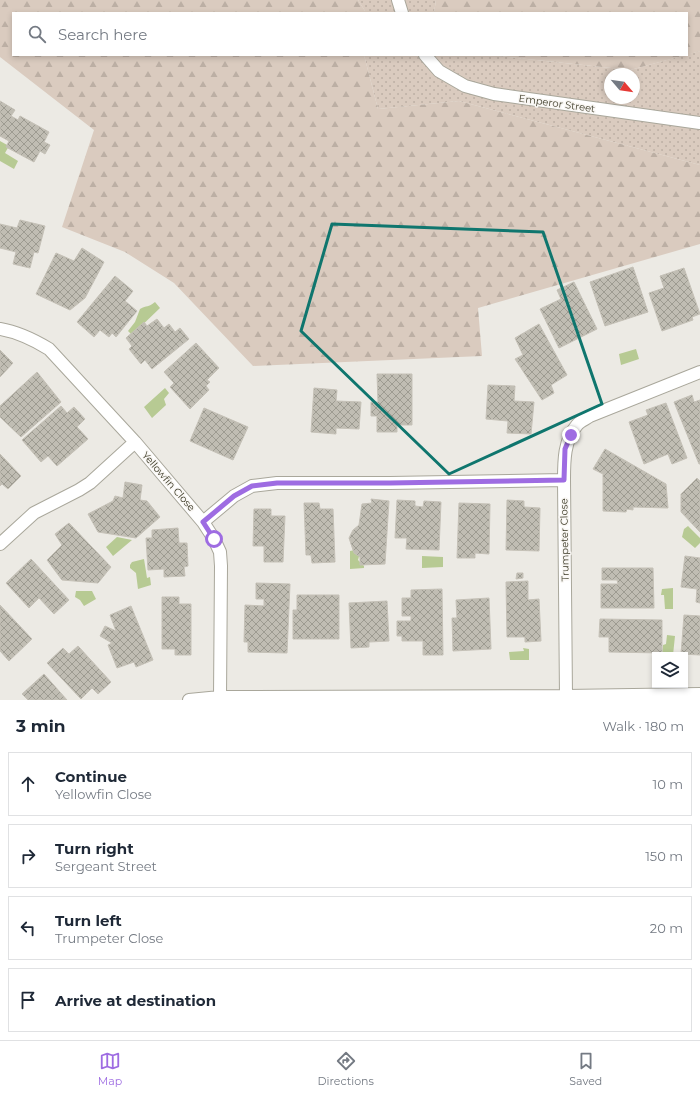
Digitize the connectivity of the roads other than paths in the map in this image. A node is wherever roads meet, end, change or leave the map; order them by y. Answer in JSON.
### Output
{"nodes":[{"id":1,"x":398,"y":0,"type":"edge"},
{"id":2,"x":402,"y":12,"type":"edge"},
{"id":3,"x":426,"y":56,"type":"edge"},
{"id":4,"x":700,"y":123,"type":"edge"},
{"id":5,"x":0,"y":329,"type":"edge"},
{"id":6,"x":700,"y":372,"type":"edge"},
{"id":7,"x":135,"y":442,"type":"junction"},
{"id":8,"x":564,"y":480,"type":"junction"},
{"id":9,"x":203,"y":522,"type":"junction"},
{"id":10,"x":0,"y":544,"type":"edge"},
{"id":11,"x":700,"y":694,"type":"edge"},
{"id":12,"x":220,"y":696,"type":"junction"},
{"id":13,"x":566,"y":696,"type":"junction"},
{"id":14,"x":686,"y":697,"type":"edge"},
{"id":15,"x":444,"y":698,"type":"edge"},
{"id":16,"x":189,"y":700,"type":"edge"}],
"edges":[{"from":1,"to":2,"type":"street"},
{"from":3,"to":4,"type":"street","name":"Emperor Street"},
{"from":5,"to":7,"type":"street","name":"Yellowfin Close"},
{"from":6,"to":8,"type":"street","name":"Trumpeter Close"},
{"from":7,"to":9,"type":"street","name":"Yellowfin Close"},
{"from":7,"to":10,"type":"street"},
{"from":8,"to":9,"type":"street"},
{"from":8,"to":13,"type":"street","name":"Trumpeter Close"},
{"from":9,"to":12,"type":"street","name":"Yellowfin Close"},
{"from":11,"to":14,"type":"street"},
{"from":12,"to":15,"type":"street"},
{"from":12,"to":16,"type":"street"},
{"from":13,"to":14,"type":"street"},
{"from":13,"to":15,"type":"street"}]}
